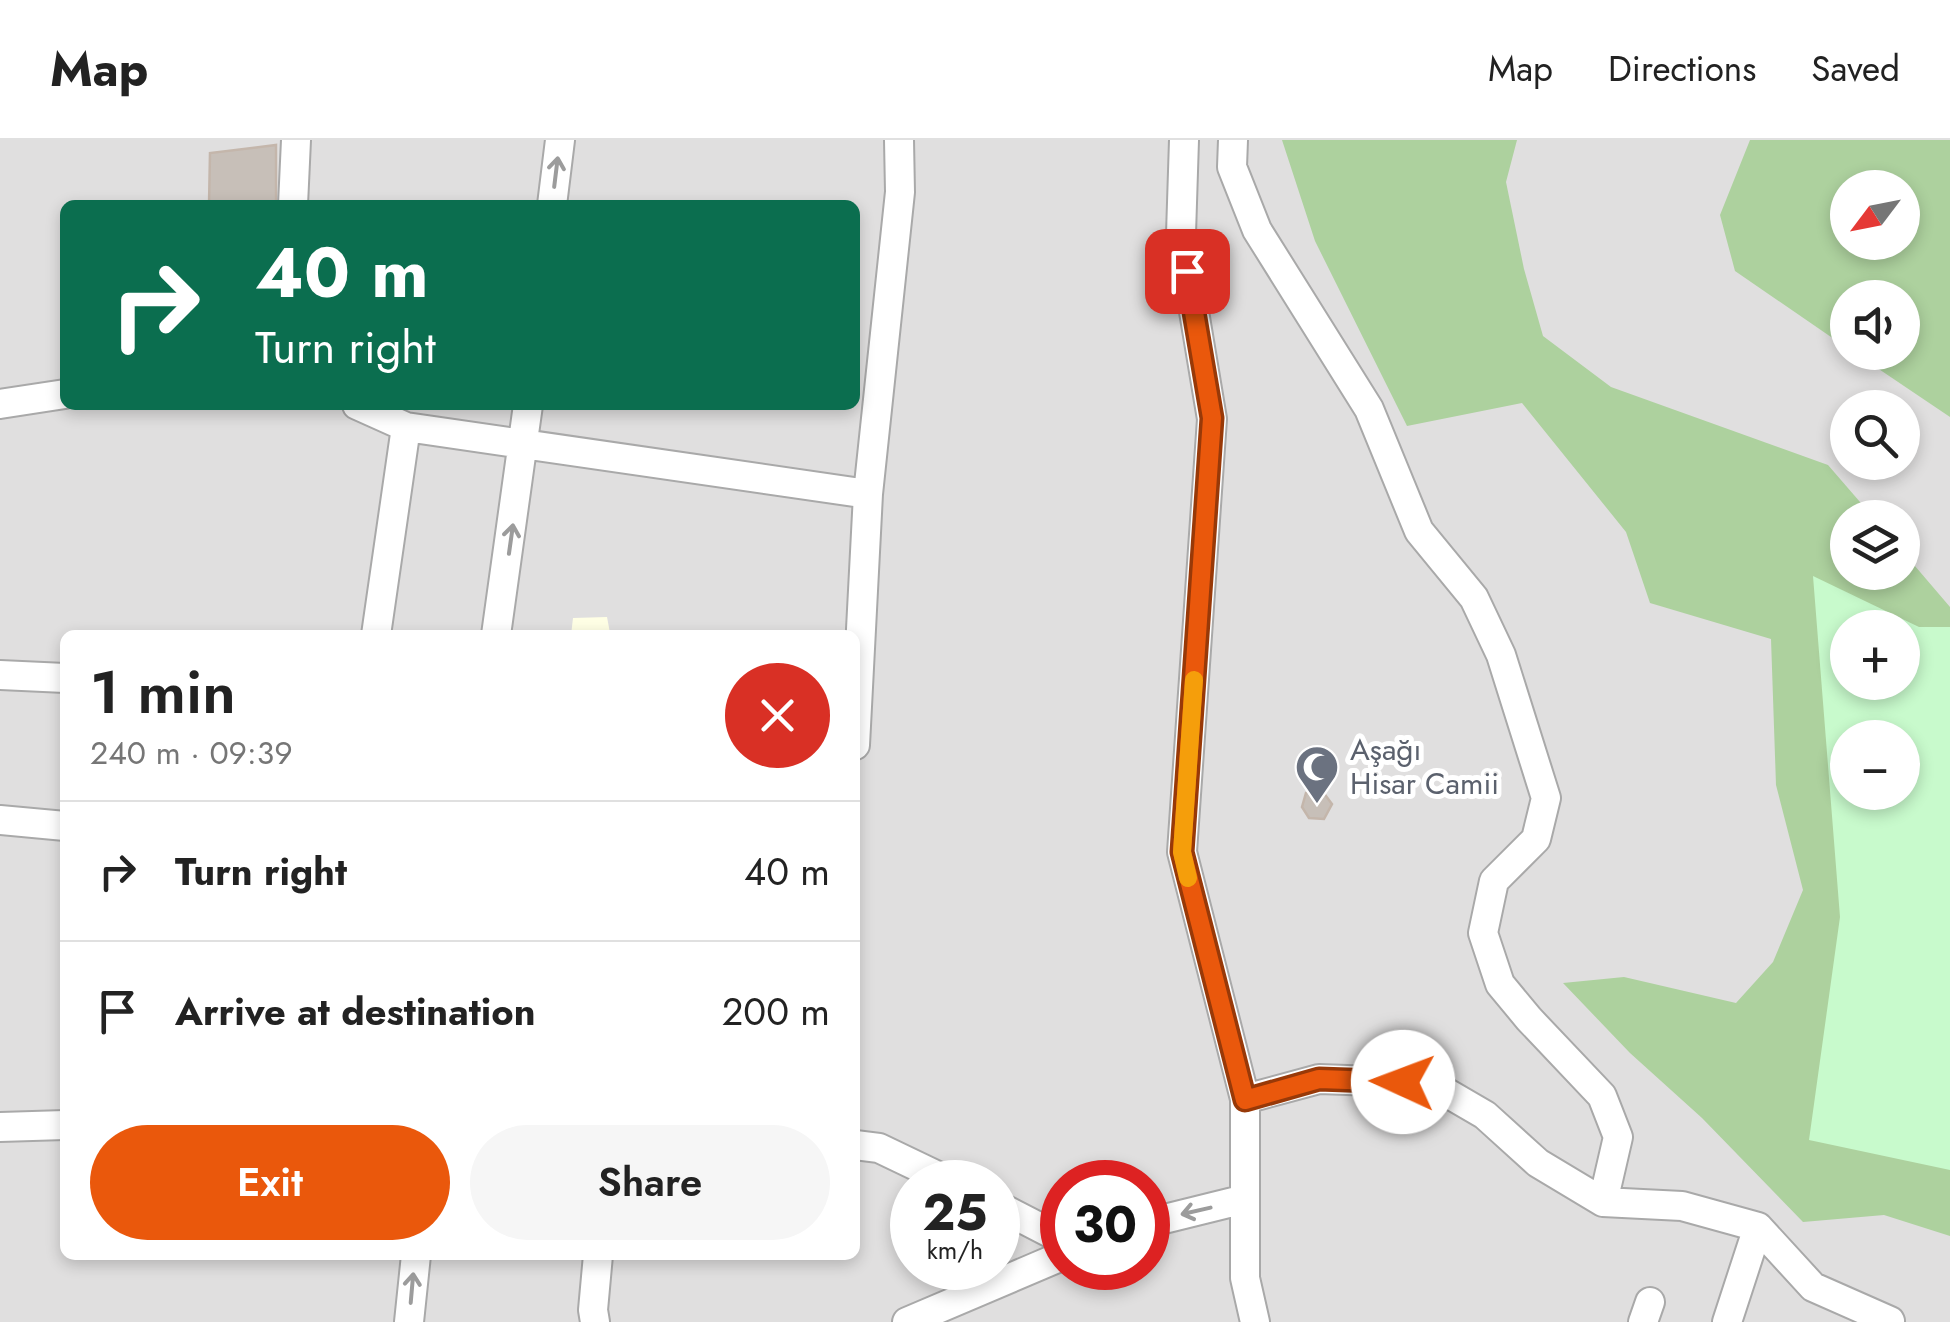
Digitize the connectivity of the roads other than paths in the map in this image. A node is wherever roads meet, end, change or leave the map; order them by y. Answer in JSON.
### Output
{"nodes":[{"id":1,"x":296,"y":140,"type":"edge"},
{"id":2,"x":560,"y":140,"type":"edge"},
{"id":3,"x":899,"y":140,"type":"edge"},
{"id":4,"x":1184,"y":140,"type":"edge"},
{"id":5,"x":1233,"y":140,"type":"edge"},
{"id":6,"x":293,"y":200,"type":"edge"},
{"id":7,"x":553,"y":200,"type":"edge"},
{"id":8,"x":60,"y":395,"type":"edge"},
{"id":9,"x":0,"y":404,"type":"edge"},
{"id":10,"x":369,"y":410,"type":"edge"},
{"id":11,"x":527,"y":410,"type":"edge"},
{"id":12,"x":406,"y":426,"type":"junction"},
{"id":13,"x":523,"y":442,"type":"junction"},
{"id":14,"x":868,"y":494,"type":"junction"},
{"id":15,"x":377,"y":630,"type":"edge"},
{"id":16,"x":497,"y":630,"type":"edge"},
{"id":17,"x":860,"y":648,"type":"edge"},
{"id":18,"x":0,"y":674,"type":"edge"},
{"id":19,"x":60,"y":678,"type":"edge"},
{"id":20,"x":0,"y":820,"type":"edge"},
{"id":21,"x":60,"y":826,"type":"edge"},
{"id":22,"x":1245,"y":1100,"type":"junction"},
{"id":23,"x":60,"y":1125,"type":"edge"},
{"id":24,"x":0,"y":1127,"type":"edge"},
{"id":25,"x":860,"y":1146,"type":"edge"},
{"id":26,"x":904,"y":1160,"type":"edge"},
{"id":27,"x":1245,"y":1200,"type":"junction"},
{"id":28,"x":1603,"y":1202,"type":"junction"},
{"id":29,"x":1170,"y":1218,"type":"edge"},
{"id":30,"x":1758,"y":1227,"type":"junction"},
{"id":31,"x":416,"y":1260,"type":"edge"},
{"id":32,"x":598,"y":1260,"type":"edge"},
{"id":33,"x":1040,"y":1265,"type":"edge"},
{"id":34,"x":410,"y":1322,"type":"edge"},
{"id":35,"x":594,"y":1322,"type":"edge"},
{"id":36,"x":907,"y":1322,"type":"edge"},
{"id":37,"x":1255,"y":1322,"type":"edge"},
{"id":38,"x":1727,"y":1322,"type":"edge"},
{"id":39,"x":1888,"y":1322,"type":"edge"}],
"edges":[{"from":1,"to":6,"type":"street"},
{"from":7,"to":2,"type":"street","one_way":true},
{"from":3,"to":14,"type":"street"},
{"from":4,"to":22,"type":"street"},
{"from":5,"to":28,"type":"street"},
{"from":8,"to":9,"type":"street"},
{"from":10,"to":12,"type":"street"},
{"from":11,"to":13,"type":"street"},
{"from":12,"to":13,"type":"street"},
{"from":12,"to":15,"type":"street"},
{"from":13,"to":14,"type":"street"},
{"from":16,"to":13,"type":"street","one_way":true},
{"from":14,"to":17,"type":"street"},
{"from":18,"to":19,"type":"street"},
{"from":20,"to":21,"type":"street"},
{"from":22,"to":27,"type":"street"},
{"from":22,"to":28,"type":"street"},
{"from":23,"to":24,"type":"street"},
{"from":25,"to":26,"type":"street"},
{"from":27,"to":29,"type":"street","one_way":true},
{"from":27,"to":37,"type":"street"},
{"from":28,"to":30,"type":"street"},
{"from":30,"to":38,"type":"street"},
{"from":30,"to":39,"type":"street"},
{"from":34,"to":31,"type":"street","one_way":true},
{"from":32,"to":35,"type":"street"},
{"from":33,"to":36,"type":"street"}]}
